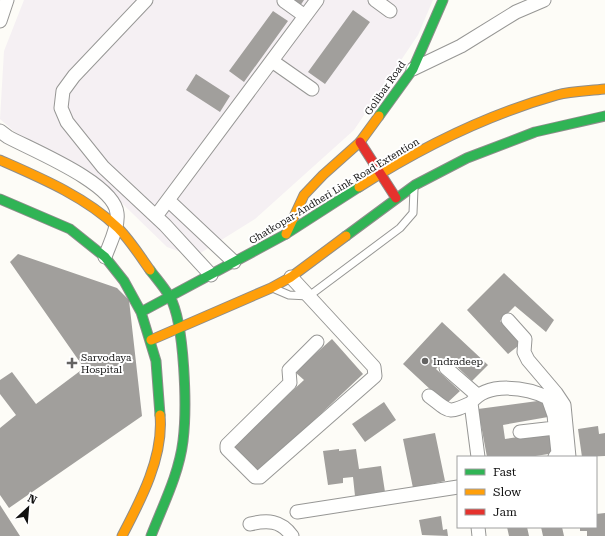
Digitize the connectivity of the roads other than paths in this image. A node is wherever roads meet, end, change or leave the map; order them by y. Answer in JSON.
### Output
{"nodes":[{"id":1,"x":7,"y":0,"type":"edge"},
{"id":2,"x":146,"y":0,"type":"edge"},
{"id":3,"x":316,"y":0,"type":"edge"},
{"id":4,"x":375,"y":0,"type":"edge"},
{"id":5,"x":442,"y":0,"type":"edge"},
{"id":6,"x":544,"y":0,"type":"edge"},
{"id":7,"x":284,"y":1,"type":"dead end"},
{"id":8,"x":390,"y":11,"type":"dead end"},
{"id":9,"x":305,"y":16,"type":"junction"},
{"id":10,"x":0,"y":21,"type":"edge"},
{"id":11,"x":272,"y":60,"type":"junction"},
{"id":12,"x":413,"y":69,"type":"junction"},
{"id":13,"x":312,"y":89,"type":"dead end"},
{"id":14,"x":605,"y":89,"type":"edge"},
{"id":15,"x":605,"y":116,"type":"edge"},
{"id":16,"x":0,"y":131,"type":"edge"},
{"id":17,"x":360,"y":142,"type":"junction"},
{"id":18,"x":0,"y":160,"type":"edge"},
{"id":19,"x":380,"y":174,"type":"junction"},
{"id":20,"x":415,"y":185,"type":"junction"},
{"id":21,"x":396,"y":198,"type":"junction"},
{"id":22,"x":0,"y":199,"type":"edge"},
{"id":23,"x":168,"y":200,"type":"junction"},
{"id":24,"x":156,"y":216,"type":"junction"},
{"id":25,"x":115,"y":226,"type":"junction"},
{"id":26,"x":286,"y":234,"type":"junction"},
{"id":27,"x":105,"y":258,"type":"junction"},
{"id":28,"x":234,"y":262,"type":"junction"},
{"id":29,"x":211,"y":275,"type":"junction"},
{"id":30,"x":291,"y":277,"type":"junction"},
{"id":31,"x":271,"y":288,"type":"junction"},
{"id":32,"x":309,"y":296,"type":"junction"},
{"id":33,"x":170,"y":297,"type":"junction"},
{"id":34,"x":141,"y":312,"type":"junction"},
{"id":35,"x":508,"y":320,"type":"dead end"},
{"id":36,"x":180,"y":326,"type":"junction"},
{"id":37,"x":151,"y":340,"type":"junction"},
{"id":38,"x":317,"y":342,"type":"dead end"},
{"id":39,"x":446,"y":368,"type":"dead end"},
{"id":40,"x":552,"y":388,"type":"junction"},
{"id":41,"x":537,"y":392,"type":"junction"},
{"id":42,"x":429,"y":396,"type":"dead end"},
{"id":43,"x":474,"y":399,"type":"junction"},
{"id":44,"x":555,"y":428,"type":"junction"},
{"id":45,"x":520,"y":432,"type":"dead end"},
{"id":46,"x":170,"y":448,"type":"junction"},
{"id":47,"x":478,"y":456,"type":"edge"},
{"id":48,"x":559,"y":456,"type":"edge"},
{"id":49,"x":559,"y":456,"type":"edge"},
{"id":50,"x":457,"y":487,"type":"edge"},
{"id":51,"x":143,"y":492,"type":"junction"},
{"id":52,"x":164,"y":504,"type":"junction"},
{"id":53,"x":297,"y":512,"type":"dead end"},
{"id":54,"x":250,"y":524,"type":"dead end"},
{"id":55,"x":122,"y":536,"type":"edge"},
{"id":56,"x":151,"y":536,"type":"edge"},
{"id":57,"x":292,"y":536,"type":"edge"}],
"edges":[{"from":1,"to":10,"type":"street"},
{"from":2,"to":24,"type":"street"},
{"from":3,"to":9,"type":"street"},
{"from":4,"to":8,"type":"street"},
{"from":5,"to":12,"type":"main road","name":"Golibar Road"},
{"from":6,"to":12,"type":"street"},
{"from":7,"to":9,"type":"street"},
{"from":9,"to":11,"type":"street"},
{"from":11,"to":13,"type":"street"},
{"from":11,"to":23,"type":"street"},
{"from":12,"to":17,"type":"main road","name":"Golibar Road"},
{"from":14,"to":19,"type":"main road","name":"Ghatkopar-Andheri Link Road Extention"},
{"from":15,"to":20,"type":"main road"},
{"from":16,"to":25,"type":"street"},
{"from":17,"to":19,"type":"main road"},
{"from":17,"to":26,"type":"main road","name":"Golibar Road"},
{"from":18,"to":25,"type":"main road"},
{"from":19,"to":21,"type":"main road"},
{"from":19,"to":26,"type":"main road","name":"Ghatkopar-Andheri Link Road Extention"},
{"from":20,"to":21,"type":"main road"},
{"from":20,"to":32,"type":"lane"},
{"from":21,"to":30,"type":"main road"},
{"from":22,"to":27,"type":"main road"},
{"from":23,"to":24,"type":"street"},
{"from":23,"to":28,"type":"street"},
{"from":24,"to":29,"type":"street"},
{"from":25,"to":27,"type":"street"},
{"from":25,"to":33,"type":"main road"},
{"from":26,"to":28,"type":"main road","name":"Ghatkopar-Andheri Link Road Extention"},
{"from":27,"to":34,"type":"main road"},
{"from":28,"to":29,"type":"main road","name":"Ghatkopar-Andheri Link Road Extention"},
{"from":29,"to":33,"type":"main road","name":"Ghatkopar-Andheri Link Road Extention"},
{"from":30,"to":31,"type":"main road"},
{"from":30,"to":32,"type":"street"},
{"from":31,"to":32,"type":"lane"},
{"from":31,"to":36,"type":"main road"},
{"from":32,"to":38,"type":"street"},
{"from":33,"to":34,"type":"main road","name":"Ghatkopar-Andheri Link Road Extention"},
{"from":33,"to":36,"type":"main road"},
{"from":34,"to":37,"type":"main road"},
{"from":35,"to":40,"type":"street"},
{"from":36,"to":37,"type":"main road"},
{"from":36,"to":46,"type":"main road"},
{"from":37,"to":46,"type":"main road"},
{"from":39,"to":43,"type":"street"},
{"from":40,"to":41,"type":"street"},
{"from":40,"to":48,"type":"street"},
{"from":41,"to":43,"type":"street"},
{"from":41,"to":44,"type":"street"},
{"from":42,"to":43,"type":"street"},
{"from":43,"to":47,"type":"street"},
{"from":44,"to":45,"type":"street"},
{"from":44,"to":49,"type":"street"},
{"from":46,"to":51,"type":"main road"},
{"from":46,"to":52,"type":"main road"},
{"from":50,"to":53,"type":"street"},
{"from":51,"to":52,"type":"main road"},
{"from":51,"to":55,"type":"main road"},
{"from":52,"to":56,"type":"main road"},
{"from":54,"to":57,"type":"street"}]}
